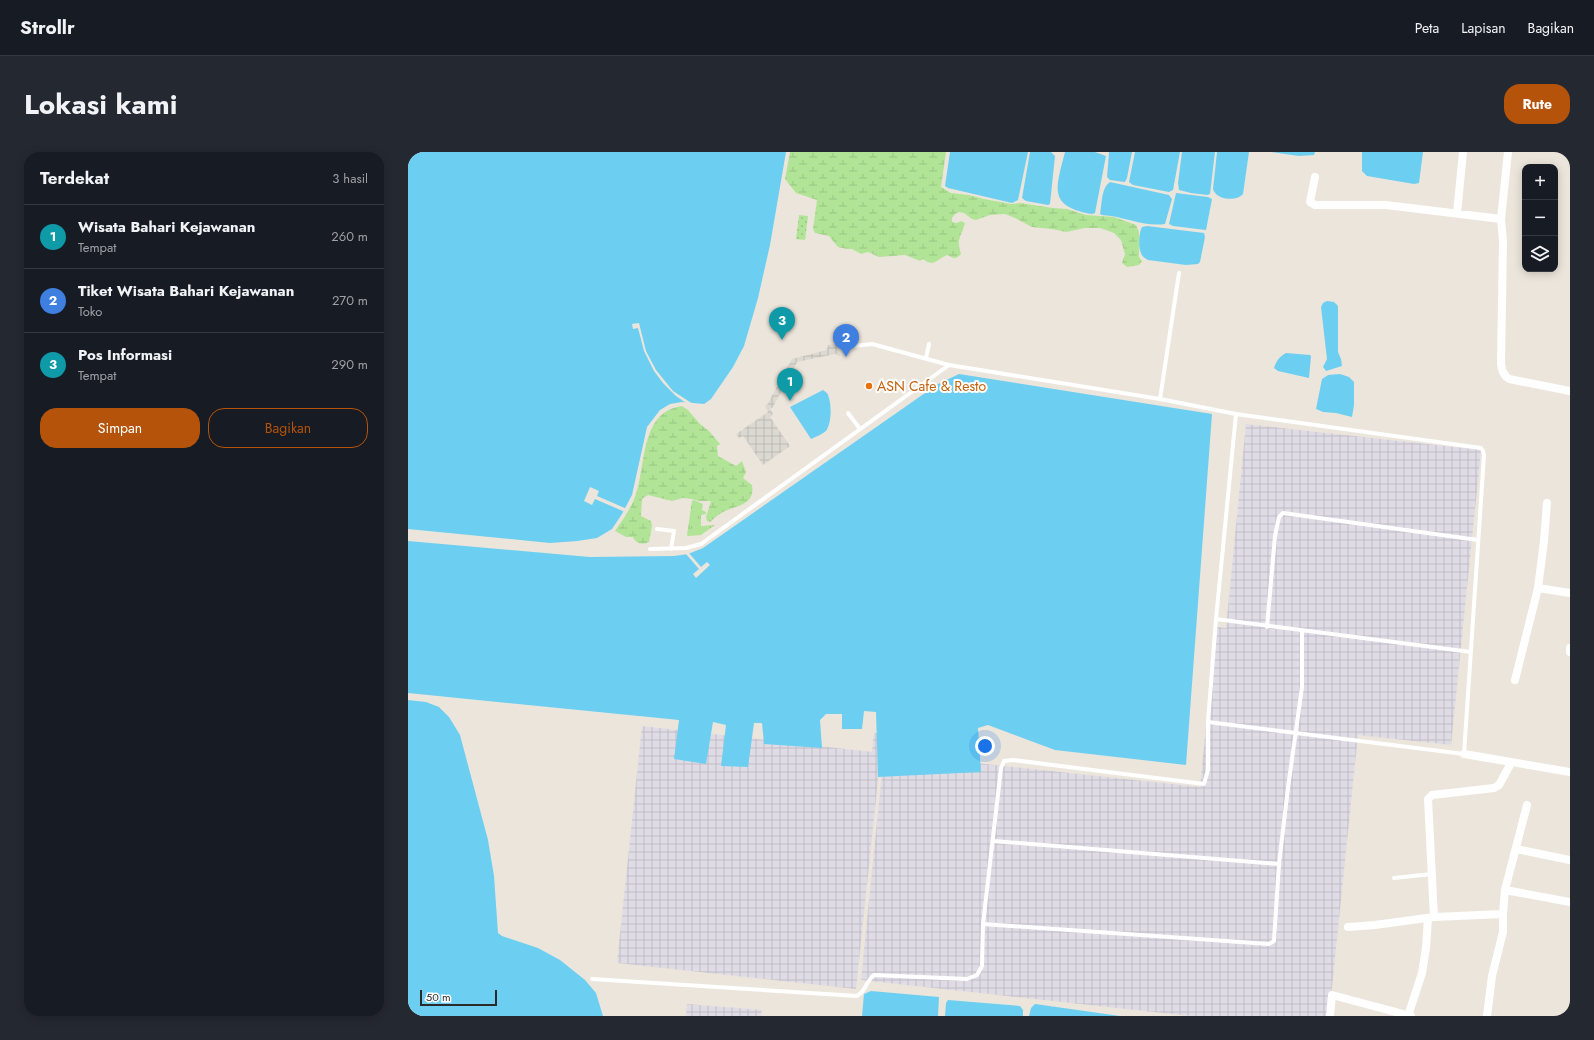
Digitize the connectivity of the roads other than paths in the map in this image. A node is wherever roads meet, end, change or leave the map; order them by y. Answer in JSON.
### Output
{"nodes":[{"id":1,"x":1463,"y":152,"type":"edge"},
{"id":2,"x":1508,"y":152,"type":"edge"},
{"id":3,"x":1315,"y":177,"type":"dead end"},
{"id":4,"x":1457,"y":213,"type":"junction"},
{"id":5,"x":1501,"y":219,"type":"junction"},
{"id":6,"x":1179,"y":273,"type":"dead end"},
{"id":7,"x":929,"y":344,"type":"dead end"},
{"id":8,"x":843,"y":346,"type":"dead end"},
{"id":9,"x":926,"y":358,"type":"junction"},
{"id":10,"x":949,"y":365,"type":"junction"},
{"id":11,"x":1570,"y":391,"type":"edge"},
{"id":12,"x":1160,"y":399,"type":"junction"},
{"id":13,"x":848,"y":413,"type":"dead end"},
{"id":14,"x":1236,"y":414,"type":"junction"},
{"id":15,"x":860,"y":430,"type":"junction"},
{"id":16,"x":1547,"y":503,"type":"dead end"},
{"id":17,"x":657,"y":529,"type":"dead end"},
{"id":18,"x":1478,"y":540,"type":"junction"},
{"id":19,"x":650,"y":549,"type":"dead end"},
{"id":20,"x":671,"y":549,"type":"junction"},
{"id":21,"x":1538,"y":588,"type":"junction"},
{"id":22,"x":1570,"y":593,"type":"edge"},
{"id":23,"x":1216,"y":620,"type":"junction"},
{"id":24,"x":1266,"y":627,"type":"junction"},
{"id":25,"x":1302,"y":631,"type":"junction"},
{"id":26,"x":1570,"y":648,"type":"edge"},
{"id":27,"x":1471,"y":652,"type":"junction"},
{"id":28,"x":1570,"y":652,"type":"edge"},
{"id":29,"x":1515,"y":680,"type":"dead end"},
{"id":30,"x":1208,"y":722,"type":"junction"},
{"id":31,"x":1297,"y":732,"type":"junction"},
{"id":32,"x":1464,"y":754,"type":"junction"},
{"id":33,"x":1511,"y":763,"type":"junction"},
{"id":34,"x":1570,"y":772,"type":"edge"},
{"id":35,"x":1527,"y":805,"type":"dead end"},
{"id":36,"x":993,"y":841,"type":"junction"},
{"id":37,"x":1516,"y":849,"type":"junction"},
{"id":38,"x":1570,"y":860,"type":"edge"},
{"id":39,"x":1279,"y":864,"type":"junction"},
{"id":40,"x":1432,"y":874,"type":"junction"},
{"id":41,"x":1394,"y":878,"type":"dead end"},
{"id":42,"x":1505,"y":890,"type":"junction"},
{"id":43,"x":1570,"y":902,"type":"edge"},
{"id":44,"x":1504,"y":914,"type":"junction"},
{"id":45,"x":1431,"y":918,"type":"junction"},
{"id":46,"x":983,"y":924,"type":"junction"},
{"id":47,"x":1348,"y":926,"type":"dead end"},
{"id":48,"x":592,"y":979,"type":"dead end"},
{"id":49,"x":1330,"y":1016,"type":"edge"},
{"id":50,"x":1409,"y":1016,"type":"edge"},
{"id":51,"x":1487,"y":1016,"type":"edge"}],
"edges":[{"from":1,"to":4,"type":"street"},
{"from":2,"to":5,"type":"street"},
{"from":3,"to":4,"type":"street"},
{"from":4,"to":5,"type":"street"},
{"from":5,"to":11,"type":"street"},
{"from":6,"to":12,"type":"lane"},
{"from":7,"to":9,"type":"lane"},
{"from":8,"to":9,"type":"lane"},
{"from":9,"to":10,"type":"lane"},
{"from":10,"to":12,"type":"lane"},
{"from":10,"to":15,"type":"lane"},
{"from":12,"to":14,"type":"lane"},
{"from":13,"to":15,"type":"lane"},
{"from":14,"to":18,"type":"lane"},
{"from":14,"to":23,"type":"lane"},
{"from":15,"to":20,"type":"lane"},
{"from":16,"to":21,"type":"street"},
{"from":17,"to":20,"type":"lane"},
{"from":18,"to":24,"type":"lane"},
{"from":18,"to":27,"type":"lane"},
{"from":19,"to":20,"type":"lane"},
{"from":21,"to":22,"type":"street"},
{"from":21,"to":29,"type":"street"},
{"from":23,"to":24,"type":"lane"},
{"from":23,"to":30,"type":"lane"},
{"from":24,"to":25,"type":"lane"},
{"from":25,"to":27,"type":"lane"},
{"from":25,"to":31,"type":"lane"},
{"from":26,"to":28,"type":"street"},
{"from":27,"to":32,"type":"lane"},
{"from":30,"to":31,"type":"lane"},
{"from":30,"to":36,"type":"lane"},
{"from":31,"to":32,"type":"lane"},
{"from":31,"to":39,"type":"lane"},
{"from":32,"to":33,"type":"street"},
{"from":33,"to":34,"type":"street"},
{"from":33,"to":40,"type":"street"},
{"from":35,"to":37,"type":"street"},
{"from":36,"to":39,"type":"lane"},
{"from":36,"to":46,"type":"lane"},
{"from":37,"to":38,"type":"street"},
{"from":37,"to":42,"type":"street"},
{"from":39,"to":46,"type":"lane"},
{"from":40,"to":41,"type":"lane"},
{"from":40,"to":45,"type":"street"},
{"from":42,"to":43,"type":"street"},
{"from":42,"to":44,"type":"street"},
{"from":44,"to":45,"type":"street"},
{"from":44,"to":51,"type":"street"},
{"from":45,"to":47,"type":"street"},
{"from":45,"to":50,"type":"street"},
{"from":46,"to":48,"type":"lane"},
{"from":49,"to":50,"type":"street"}]}
